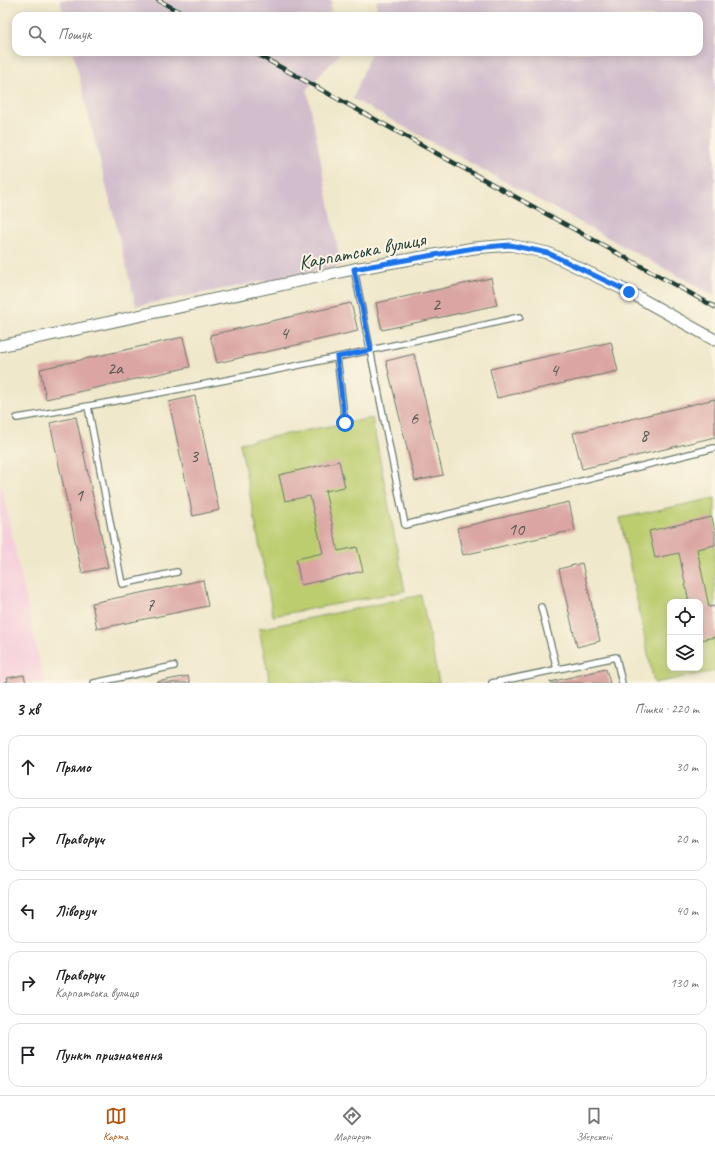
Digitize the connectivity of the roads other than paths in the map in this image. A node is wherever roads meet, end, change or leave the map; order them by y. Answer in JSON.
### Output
{"nodes":[{"id":1,"x":354,"y":269,"type":"junction"},
{"id":2,"x":520,"y":317,"type":"dead end"},
{"id":3,"x":715,"y":340,"type":"edge"},
{"id":4,"x":0,"y":346,"type":"edge"},
{"id":5,"x":371,"y":350,"type":"junction"},
{"id":6,"x":337,"y":357,"type":"junction"},
{"id":7,"x":88,"y":406,"type":"junction"},
{"id":8,"x":17,"y":418,"type":"dead end"},
{"id":9,"x":345,"y":423,"type":"dead end"},
{"id":10,"x":714,"y":448,"type":"dead end"},
{"id":11,"x":177,"y":572,"type":"dead end"},
{"id":12,"x":541,"y":607,"type":"dead end"},
{"id":13,"x":174,"y":666,"type":"dead end"},
{"id":14,"x":557,"y":669,"type":"junction"},
{"id":15,"x":94,"y":683,"type":"edge"},
{"id":16,"x":492,"y":683,"type":"edge"},
{"id":17,"x":622,"y":683,"type":"edge"}],
"edges":[{"from":1,"to":3,"type":"street","name":"Карпатська вулиця"},
{"from":1,"to":4,"type":"street","name":"Карпатська вулиця"},
{"from":1,"to":5,"type":"lane"},
{"from":2,"to":5,"type":"lane"},
{"from":5,"to":6,"type":"lane"},
{"from":5,"to":10,"type":"lane"},
{"from":6,"to":7,"type":"lane"},
{"from":6,"to":9,"type":"lane"},
{"from":7,"to":8,"type":"lane"},
{"from":7,"to":11,"type":"lane"},
{"from":12,"to":14,"type":"lane"},
{"from":13,"to":15,"type":"lane"},
{"from":14,"to":16,"type":"lane"},
{"from":14,"to":17,"type":"lane"}]}
